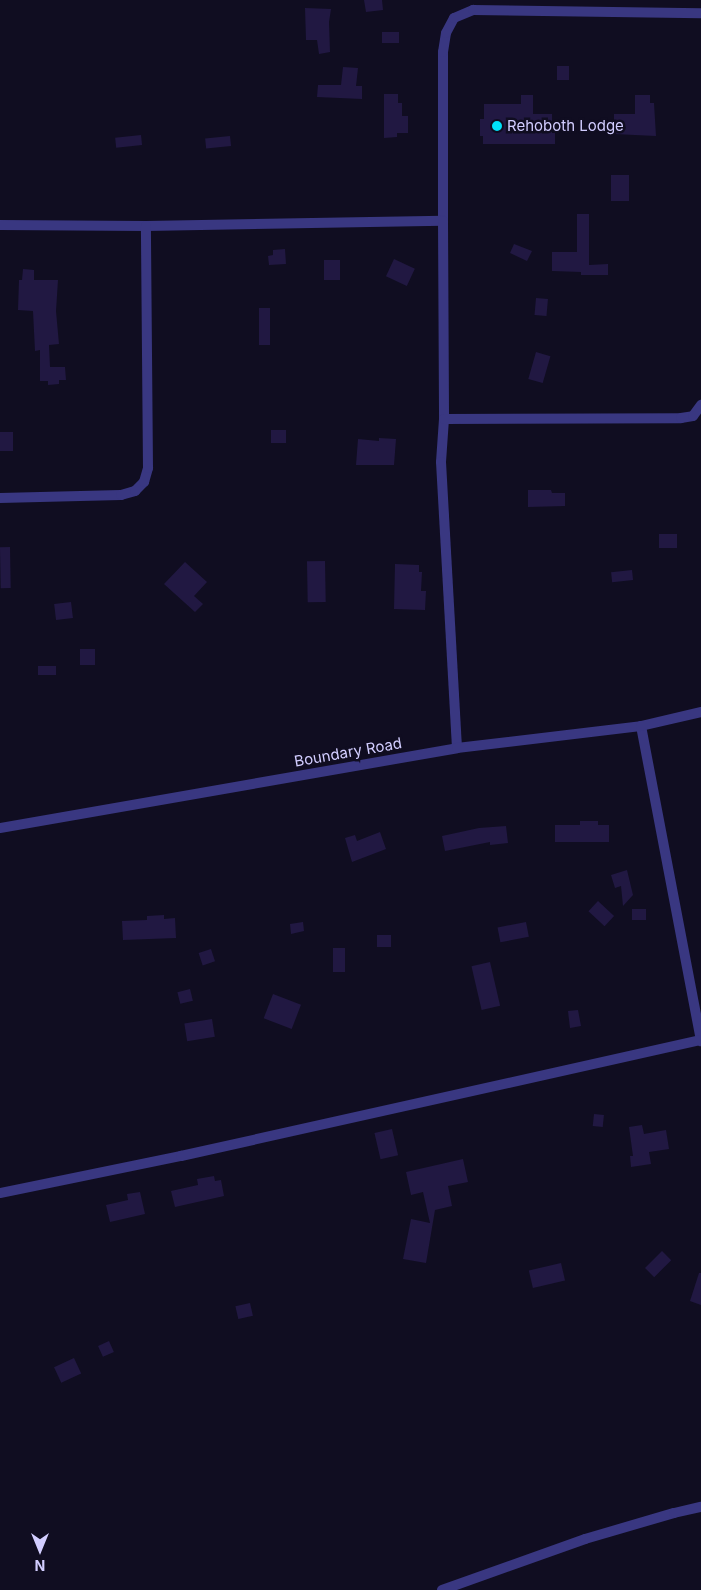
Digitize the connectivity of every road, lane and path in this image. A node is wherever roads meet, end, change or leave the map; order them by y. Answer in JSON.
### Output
{"nodes":[{"id":1,"x":701,"y":13,"type":"edge"},
{"id":2,"x":442,"y":220,"type":"junction"},
{"id":3,"x":0,"y":225,"type":"edge"},
{"id":4,"x":146,"y":226,"type":"junction"},
{"id":5,"x":701,"y":405,"type":"edge"},
{"id":6,"x":444,"y":419,"type":"junction"},
{"id":7,"x":0,"y":498,"type":"edge"},
{"id":8,"x":701,"y":712,"type":"edge"},
{"id":9,"x":641,"y":726,"type":"junction"},
{"id":10,"x":457,"y":748,"type":"junction"},
{"id":11,"x":0,"y":828,"type":"edge"},
{"id":12,"x":701,"y":1041,"type":"edge"},
{"id":13,"x":0,"y":1193,"type":"edge"},
{"id":14,"x":701,"y":1507,"type":"edge"},
{"id":15,"x":442,"y":1590,"type":"edge"}],
"edges":[{"from":1,"to":2,"type":"street"},
{"from":2,"to":4,"type":"street"},
{"from":2,"to":6,"type":"street"},
{"from":3,"to":4,"type":"street"},
{"from":4,"to":7,"type":"street"},
{"from":5,"to":6,"type":"street"},
{"from":6,"to":10,"type":"street"},
{"from":8,"to":9,"type":"street","name":"Boundary Road"},
{"from":9,"to":10,"type":"street","name":"Boundary Road"},
{"from":9,"to":12,"type":"street"},
{"from":10,"to":11,"type":"street","name":"Boundary Road"},
{"from":12,"to":13,"type":"street"},
{"from":14,"to":15,"type":"street"}]}
